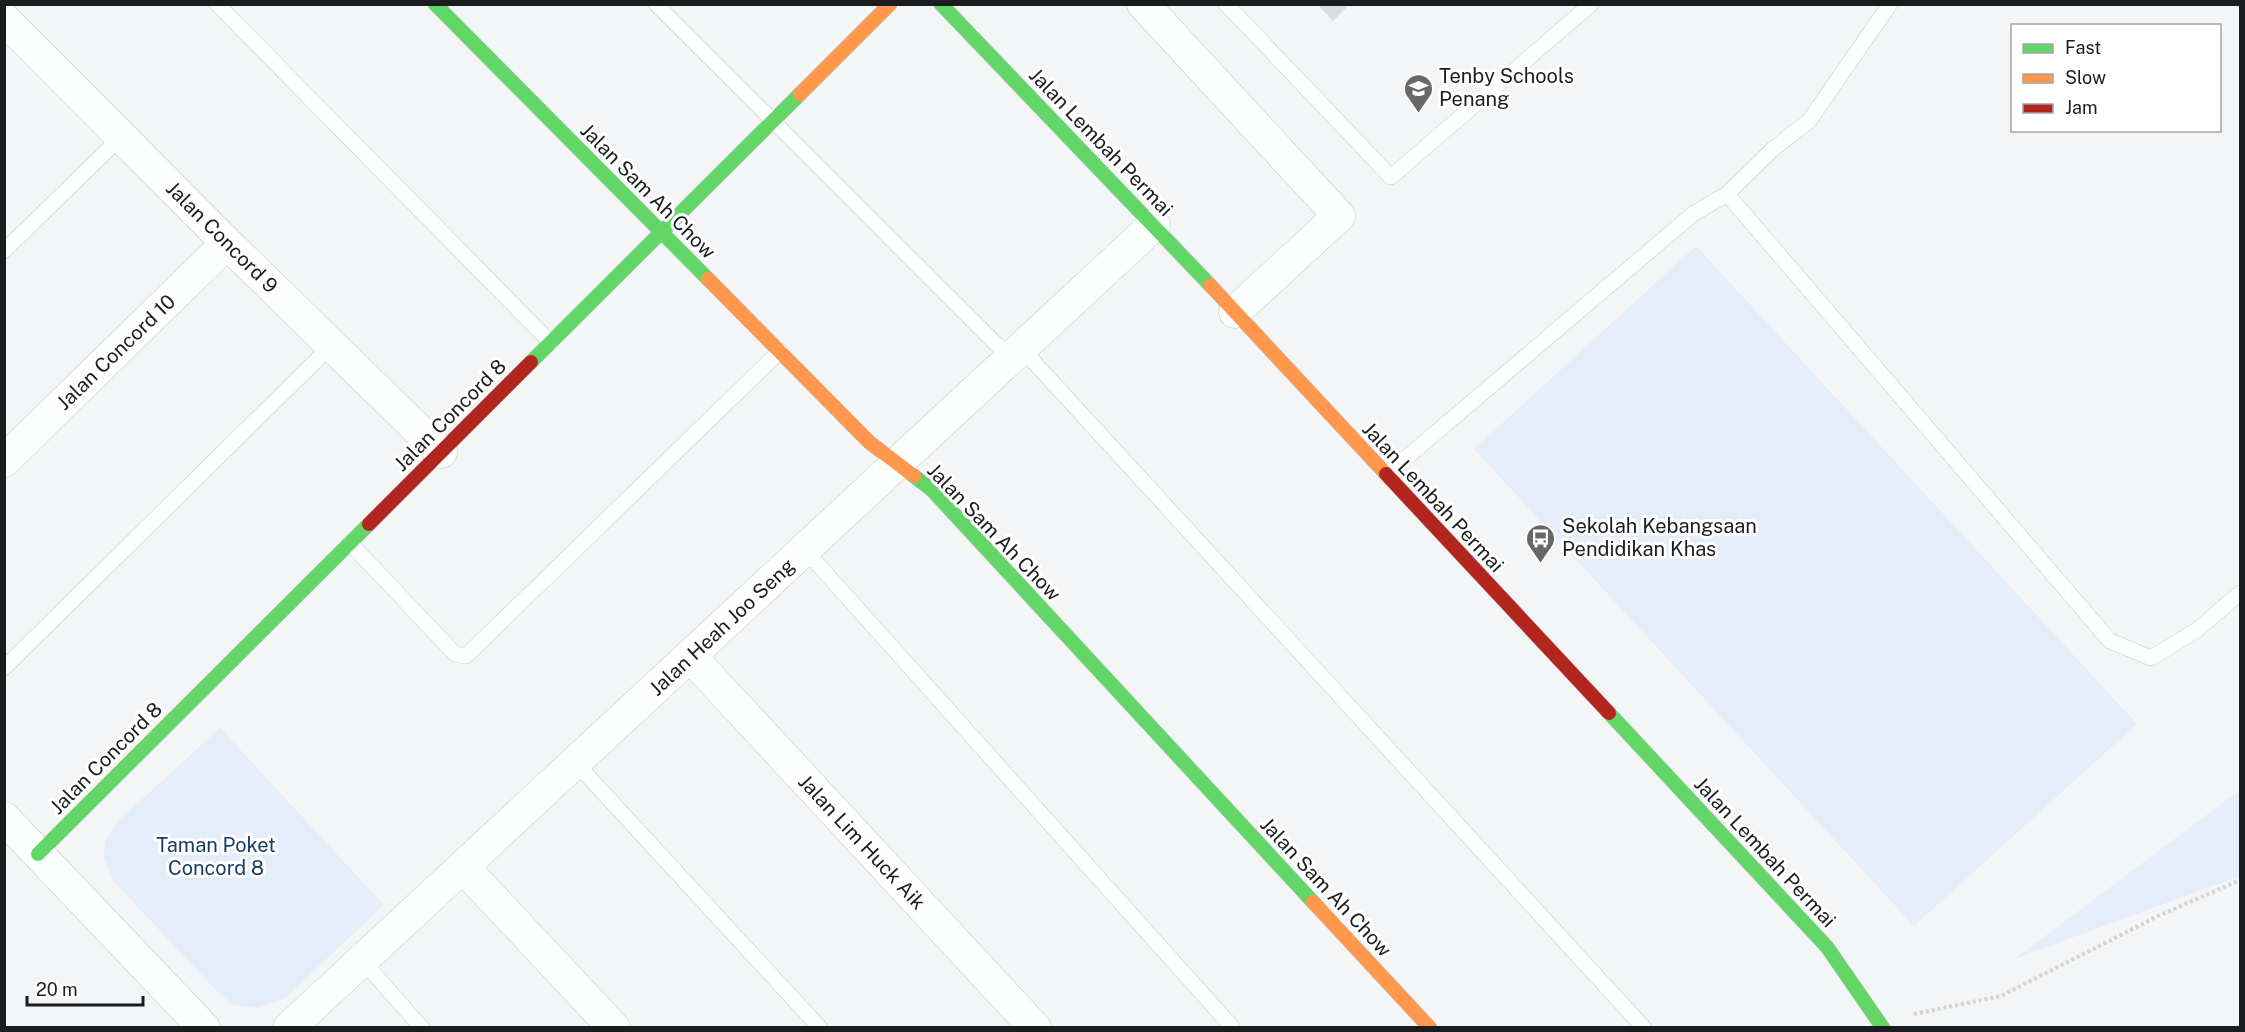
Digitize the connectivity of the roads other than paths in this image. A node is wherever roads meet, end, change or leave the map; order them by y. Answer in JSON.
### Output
{"nodes":[{"id":1,"x":217,"y":4,"type":"edge"},
{"id":2,"x":435,"y":4,"type":"edge"},
{"id":3,"x":656,"y":4,"type":"edge"},
{"id":4,"x":890,"y":4,"type":"edge"},
{"id":5,"x":941,"y":4,"type":"edge"},
{"id":6,"x":1143,"y":4,"type":"edge"},
{"id":7,"x":1226,"y":4,"type":"edge"},
{"id":8,"x":1591,"y":4,"type":"edge"},
{"id":9,"x":1890,"y":4,"type":"edge"},
{"id":10,"x":7,"y":26,"type":"edge"},
{"id":11,"x":772,"y":122,"type":"junction"},
{"id":12,"x":121,"y":137,"type":"junction"},
{"id":13,"x":1727,"y":194,"type":"junction"},
{"id":14,"x":1154,"y":225,"type":"junction"},
{"id":15,"x":662,"y":232,"type":"junction"},
{"id":16,"x":227,"y":243,"type":"junction"},
{"id":17,"x":4,"y":251,"type":"edge"},
{"id":18,"x":1235,"y":312,"type":"junction"},
{"id":19,"x":551,"y":343,"type":"junction"},
{"id":20,"x":332,"y":345,"type":"junction"},
{"id":21,"x":780,"y":351,"type":"junction"},
{"id":22,"x":1016,"y":354,"type":"junction"},
{"id":23,"x":441,"y":452,"type":"junction"},
{"id":24,"x":4,"y":461,"type":"edge"},
{"id":25,"x":897,"y":464,"type":"junction"},
{"id":26,"x":1386,"y":475,"type":"junction"},
{"id":27,"x":350,"y":543,"type":"junction"},
{"id":28,"x":805,"y":550,"type":"junction"},
{"id":29,"x":2241,"y":593,"type":"edge"},
{"id":30,"x":690,"y":656,"type":"junction"},
{"id":31,"x":4,"y":668,"type":"edge"},
{"id":32,"x":575,"y":762,"type":"junction"},
{"id":33,"x":4,"y":818,"type":"edge"},
{"id":34,"x":38,"y":854,"type":"junction"},
{"id":35,"x":463,"y":867,"type":"junction"},
{"id":36,"x":362,"y":960,"type":"junction"},
{"id":37,"x":1880,"y":1024,"type":"edge"},
{"id":38,"x":204,"y":1028,"type":"edge"},
{"id":39,"x":289,"y":1028,"type":"edge"},
{"id":40,"x":422,"y":1028,"type":"edge"},
{"id":41,"x":614,"y":1028,"type":"edge"},
{"id":42,"x":820,"y":1028,"type":"edge"},
{"id":43,"x":1035,"y":1028,"type":"edge"},
{"id":44,"x":1233,"y":1028,"type":"edge"},
{"id":45,"x":1430,"y":1028,"type":"edge"},
{"id":46,"x":1644,"y":1028,"type":"edge"}],
"edges":[{"from":1,"to":19,"type":"lane"},
{"from":2,"to":15,"type":"street","name":"Jalan Sam Ah Chow"},
{"from":3,"to":11,"type":"lane"},
{"from":4,"to":11,"type":"street","name":"Jalan Concord 8"},
{"from":5,"to":14,"type":"street","name":"Jalan Lembah Permai"},
{"from":6,"to":18,"type":"street"},
{"from":7,"to":8,"type":"lane"},
{"from":9,"to":13,"type":"lane"},
{"from":10,"to":12,"type":"street","name":"Jalan Concord 9"},
{"from":11,"to":15,"type":"street","name":"Jalan Concord 8"},
{"from":11,"to":22,"type":"lane"},
{"from":12,"to":16,"type":"street","name":"Jalan Concord 9"},
{"from":12,"to":17,"type":"lane"},
{"from":13,"to":26,"type":"lane"},
{"from":13,"to":29,"type":"lane"},
{"from":14,"to":18,"type":"street","name":"Jalan Lembah Permai"},
{"from":14,"to":22,"type":"street","name":"Jalan Heah Joo Seng"},
{"from":15,"to":19,"type":"street","name":"Jalan Concord 8"},
{"from":15,"to":21,"type":"street","name":"Jalan Sam Ah Chow"},
{"from":16,"to":20,"type":"street","name":"Jalan Concord 9"},
{"from":16,"to":24,"type":"street","name":"Jalan Concord 10"},
{"from":18,"to":26,"type":"street","name":"Jalan Lembah Permai"},
{"from":19,"to":23,"type":"street","name":"Jalan Concord 8"},
{"from":20,"to":23,"type":"street","name":"Jalan Concord 9"},
{"from":20,"to":31,"type":"lane"},
{"from":21,"to":25,"type":"street","name":"Jalan Sam Ah Chow"},
{"from":21,"to":27,"type":"lane"},
{"from":22,"to":25,"type":"street","name":"Jalan Heah Joo Seng"},
{"from":22,"to":46,"type":"lane"},
{"from":23,"to":27,"type":"street","name":"Jalan Concord 8"},
{"from":25,"to":28,"type":"street","name":"Jalan Heah Joo Seng"},
{"from":25,"to":45,"type":"street","name":"Jalan Sam Ah Chow"},
{"from":26,"to":37,"type":"street","name":"Jalan Lembah Permai"},
{"from":27,"to":34,"type":"street","name":"Jalan Concord 8"},
{"from":28,"to":30,"type":"street","name":"Jalan Heah Joo Seng"},
{"from":28,"to":44,"type":"lane"},
{"from":30,"to":32,"type":"street","name":"Jalan Heah Joo Seng"},
{"from":30,"to":43,"type":"street","name":"Jalan Lim Huck Aik"},
{"from":32,"to":35,"type":"street","name":"Jalan Heah Joo Seng"},
{"from":32,"to":42,"type":"lane"},
{"from":33,"to":34,"type":"street"},
{"from":34,"to":38,"type":"street"},
{"from":35,"to":36,"type":"street","name":"Jalan Heah Joo Seng"},
{"from":35,"to":41,"type":"street"},
{"from":36,"to":39,"type":"street","name":"Jalan Heah Joo Seng"},
{"from":36,"to":40,"type":"lane"}]}
